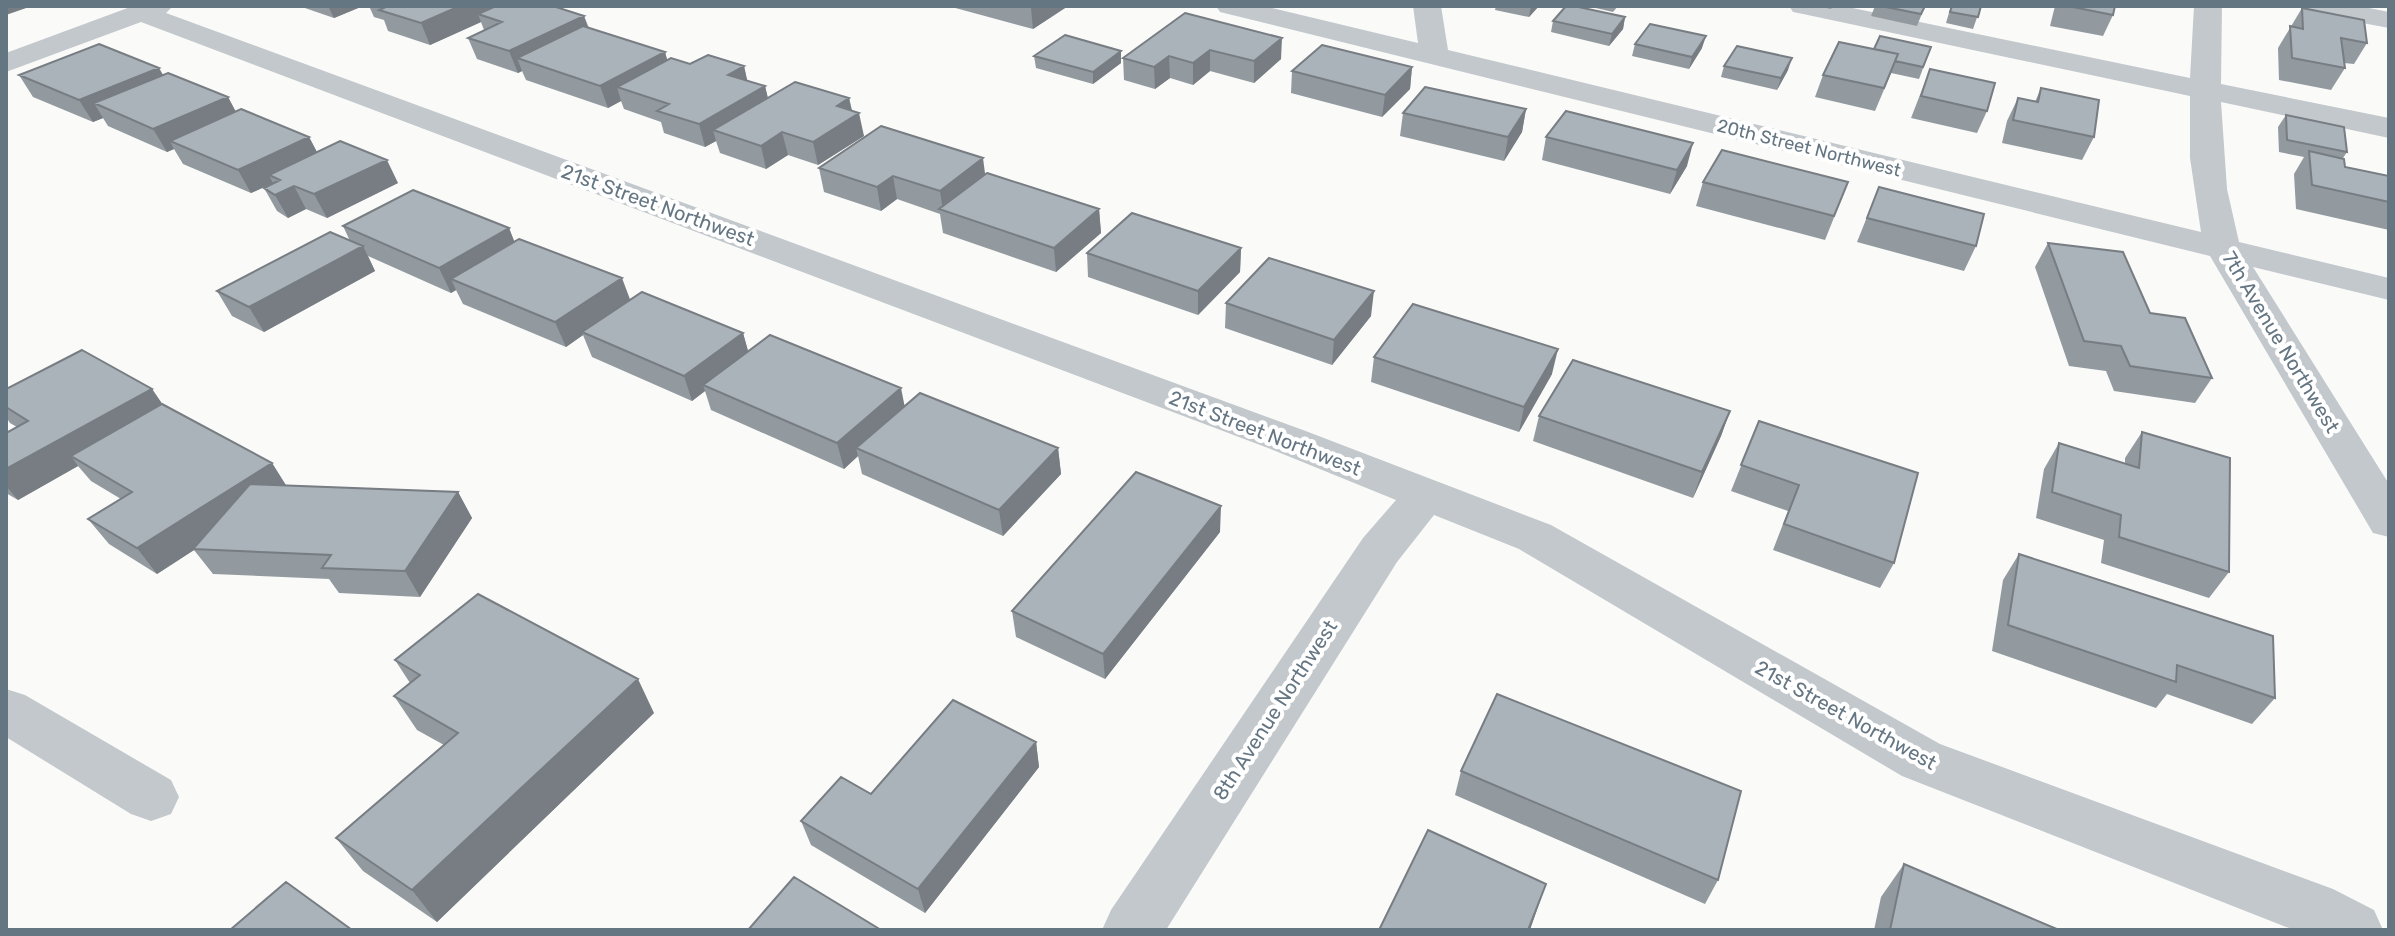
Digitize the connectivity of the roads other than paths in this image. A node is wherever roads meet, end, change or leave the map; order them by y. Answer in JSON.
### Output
{"nodes":[{"id":1,"x":1230,"y":6,"type":"edge"},
{"id":2,"x":1427,"y":6,"type":"edge"},
{"id":3,"x":1803,"y":6,"type":"edge"},
{"id":4,"x":2208,"y":6,"type":"edge"},
{"id":5,"x":2314,"y":6,"type":"edge"},
{"id":6,"x":150,"y":9,"type":"edge"},
{"id":7,"x":2389,"y":20,"type":"edge"},
{"id":8,"x":1434,"y":55,"type":"junction"},
{"id":9,"x":6,"y":63,"type":"edge"},
{"id":10,"x":2205,"y":89,"type":"junction"},
{"id":11,"x":2389,"y":128,"type":"edge"},
{"id":12,"x":2223,"y":248,"type":"junction"},
{"id":13,"x":2389,"y":289,"type":"edge"},
{"id":14,"x":1425,"y":495,"type":"junction"},
{"id":15,"x":2389,"y":521,"type":"edge"},
{"id":16,"x":6,"y":710,"type":"edge"},
{"id":17,"x":151,"y":797,"type":"dead end"},
{"id":18,"x":1132,"y":930,"type":"edge"},
{"id":19,"x":2353,"y":930,"type":"edge"}],
"edges":[{"from":1,"to":8,"type":"street","name":"20th Street Northwest"},
{"from":2,"to":8,"type":"street"},
{"from":3,"to":10,"type":"street"},
{"from":4,"to":10,"type":"street","name":"7th Avenue Northwest"},
{"from":5,"to":7,"type":"street"},
{"from":6,"to":9,"type":"street"},
{"from":6,"to":14,"type":"street","name":"21st Street Northwest"},
{"from":8,"to":12,"type":"street","name":"20th Street Northwest"},
{"from":10,"to":11,"type":"street"},
{"from":10,"to":12,"type":"street","name":"7th Avenue Northwest"},
{"from":12,"to":13,"type":"street","name":"20th Street Northwest"},
{"from":12,"to":15,"type":"street","name":"7th Avenue Northwest"},
{"from":14,"to":18,"type":"street","name":"8th Avenue Northwest"},
{"from":14,"to":19,"type":"street","name":"21st Street Northwest"},
{"from":16,"to":17,"type":"street"}]}
